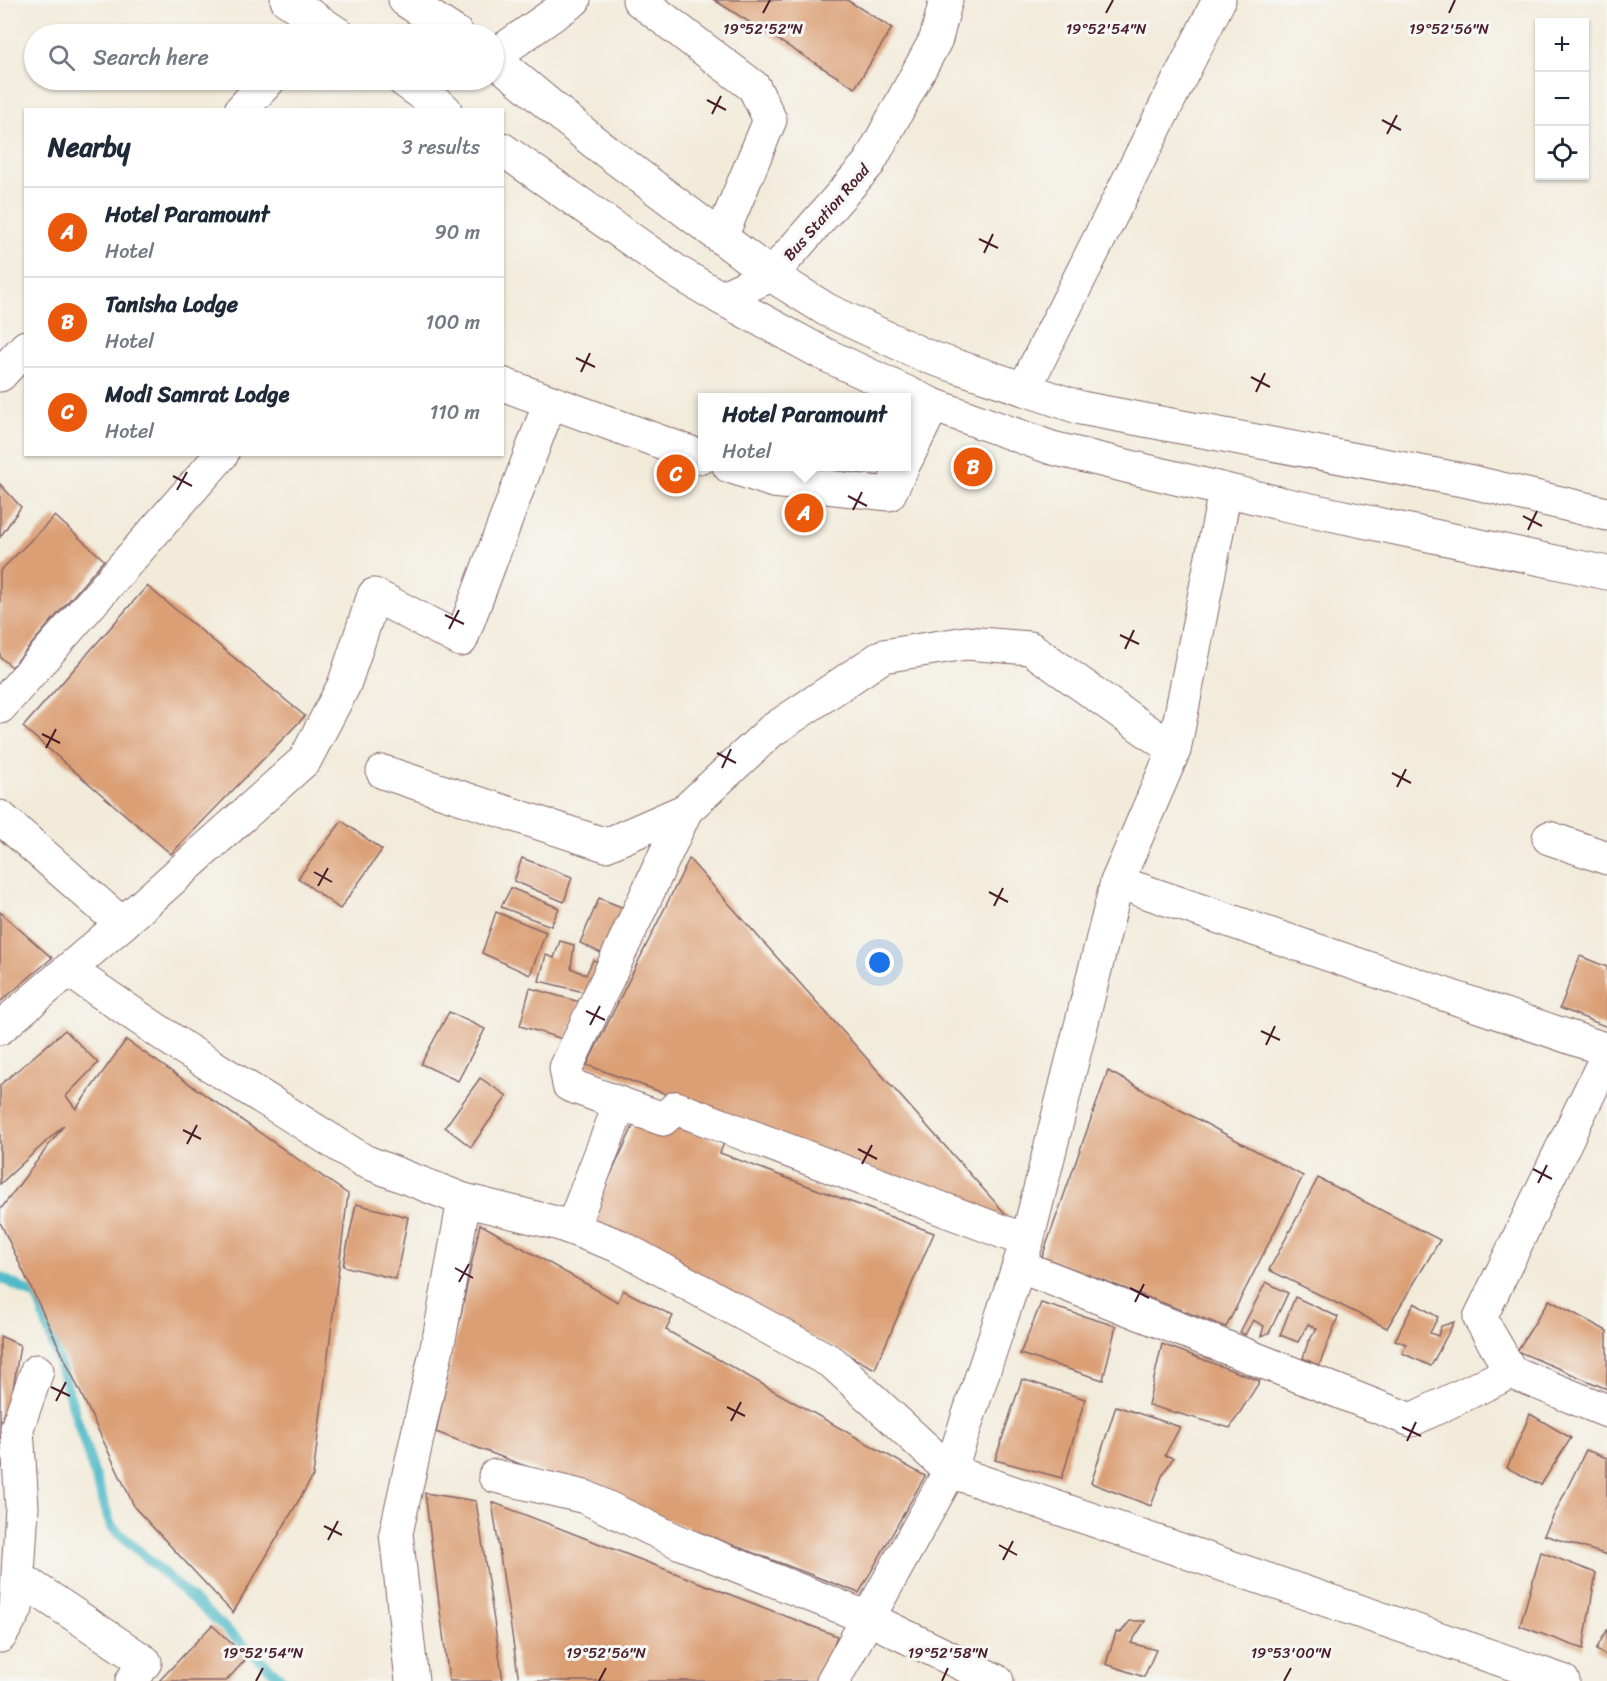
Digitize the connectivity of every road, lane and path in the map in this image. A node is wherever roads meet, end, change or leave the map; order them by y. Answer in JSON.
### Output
{"nodes":[{"id":1,"x":287,"y":0,"type":"edge"},
{"id":2,"x":405,"y":0,"type":"edge"},
{"id":3,"x":574,"y":0,"type":"edge"},
{"id":4,"x":639,"y":0,"type":"edge"},
{"id":5,"x":946,"y":0,"type":"edge"},
{"id":6,"x":1219,"y":0,"type":"edge"},
{"id":7,"x":316,"y":24,"type":"edge"},
{"id":8,"x":442,"y":24,"type":"edge"},
{"id":9,"x":504,"y":50,"type":"edge"},
{"id":10,"x":504,"y":66,"type":"edge"},
{"id":11,"x":259,"y":90,"type":"edge"},
{"id":12,"x":417,"y":90,"type":"edge"},
{"id":13,"x":243,"y":108,"type":"edge"},
{"id":14,"x":443,"y":108,"type":"edge"},
{"id":15,"x":504,"y":150,"type":"edge"},
{"id":16,"x":721,"y":237,"type":"junction"},
{"id":17,"x":771,"y":275,"type":"junction"},
{"id":18,"x":721,"y":298,"type":"junction"},
{"id":19,"x":24,"y":349,"type":"edge"},
{"id":20,"x":0,"y":375,"type":"edge"},
{"id":21,"x":504,"y":385,"type":"edge"},
{"id":22,"x":1024,"y":389,"type":"junction"},
{"id":23,"x":907,"y":393,"type":"edge"},
{"id":24,"x":911,"y":395,"type":"edge"},
{"id":25,"x":550,"y":402,"type":"junction"},
{"id":26,"x":933,"y":405,"type":"junction"},
{"id":27,"x":911,"y":449,"type":"edge"},
{"id":28,"x":220,"y":456,"type":"edge"},
{"id":29,"x":698,"y":456,"type":"edge"},
{"id":30,"x":743,"y":471,"type":"edge"},
{"id":31,"x":900,"y":471,"type":"edge"},
{"id":32,"x":1225,"y":490,"type":"junction"},
{"id":33,"x":1607,"y":514,"type":"edge"},
{"id":34,"x":1607,"y":573,"type":"edge"},
{"id":35,"x":4,"y":696,"type":"edge"},
{"id":36,"x":1174,"y":750,"type":"junction"},
{"id":37,"x":383,"y":772,"type":"dead end"},
{"id":38,"x":686,"y":810,"type":"junction"},
{"id":39,"x":0,"y":817,"type":"edge"},
{"id":40,"x":1549,"y":838,"type":"dead end"},
{"id":41,"x":1607,"y":858,"type":"edge"},
{"id":42,"x":1117,"y":882,"type":"junction"},
{"id":43,"x":122,"y":924,"type":"junction"},
{"id":44,"x":70,"y":971,"type":"junction"},
{"id":45,"x":0,"y":1028,"type":"edge"},
{"id":46,"x":1607,"y":1050,"type":"edge"},
{"id":47,"x":1607,"y":1056,"type":"edge"},
{"id":48,"x":620,"y":1104,"type":"junction"},
{"id":49,"x":464,"y":1200,"type":"junction"},
{"id":50,"x":572,"y":1228,"type":"junction"},
{"id":51,"x":1023,"y":1254,"type":"junction"},
{"id":52,"x":37,"y":1371,"type":"dead end"},
{"id":53,"x":1511,"y":1372,"type":"junction"},
{"id":54,"x":1607,"y":1411,"type":"edge"},
{"id":55,"x":950,"y":1472,"type":"junction"},
{"id":56,"x":495,"y":1476,"type":"dead end"},
{"id":57,"x":18,"y":1577,"type":"junction"},
{"id":58,"x":868,"y":1618,"type":"junction"},
{"id":59,"x":0,"y":1636,"type":"edge"},
{"id":60,"x":132,"y":1681,"type":"edge"},
{"id":61,"x":412,"y":1681,"type":"edge"},
{"id":62,"x":833,"y":1681,"type":"edge"},
{"id":63,"x":997,"y":1681,"type":"edge"},
{"id":64,"x":1563,"y":1681,"type":"edge"}],
"edges":[{"from":1,"to":7,"type":"street"},
{"from":2,"to":8,"type":"street"},
{"from":3,"to":9,"type":"street"},
{"from":4,"to":16,"type":"street"},
{"from":5,"to":17,"type":"street","name":"Bus Station Road"},
{"from":6,"to":22,"type":"street"},
{"from":10,"to":16,"type":"street"},
{"from":11,"to":13,"type":"street"},
{"from":12,"to":14,"type":"street"},
{"from":15,"to":18,"type":"street"},
{"from":16,"to":17,"type":"street"},
{"from":17,"to":18,"type":"street","name":"Bus Station Road"},
{"from":17,"to":22,"type":"street"},
{"from":18,"to":23,"type":"street"},
{"from":19,"to":20,"type":"street"},
{"from":21,"to":25,"type":"street"},
{"from":22,"to":33,"type":"street"},
{"from":24,"to":26,"type":"street"},
{"from":25,"to":29,"type":"street"},
{"from":25,"to":43,"type":"street"},
{"from":26,"to":27,"type":"street"},
{"from":26,"to":32,"type":"street"},
{"from":28,"to":35,"type":"street"},
{"from":30,"to":31,"type":"street"},
{"from":32,"to":34,"type":"street"},
{"from":32,"to":36,"type":"street"},
{"from":36,"to":38,"type":"street"},
{"from":36,"to":42,"type":"street"},
{"from":37,"to":38,"type":"street"},
{"from":38,"to":48,"type":"street"},
{"from":39,"to":43,"type":"street"},
{"from":40,"to":41,"type":"street"},
{"from":42,"to":46,"type":"street"},
{"from":42,"to":51,"type":"street"},
{"from":43,"to":44,"type":"street"},
{"from":44,"to":45,"type":"street"},
{"from":44,"to":49,"type":"street"},
{"from":47,"to":53,"type":"street"},
{"from":48,"to":50,"type":"street"},
{"from":48,"to":51,"type":"street"},
{"from":49,"to":50,"type":"street"},
{"from":49,"to":61,"type":"street"},
{"from":50,"to":55,"type":"street"},
{"from":51,"to":53,"type":"street"},
{"from":51,"to":55,"type":"street"},
{"from":52,"to":57,"type":"street"},
{"from":53,"to":54,"type":"street"},
{"from":55,"to":58,"type":"street"},
{"from":55,"to":64,"type":"street"},
{"from":56,"to":58,"type":"street"},
{"from":57,"to":59,"type":"street"},
{"from":57,"to":60,"type":"street"},
{"from":58,"to":62,"type":"street"},
{"from":58,"to":63,"type":"street"}]}
